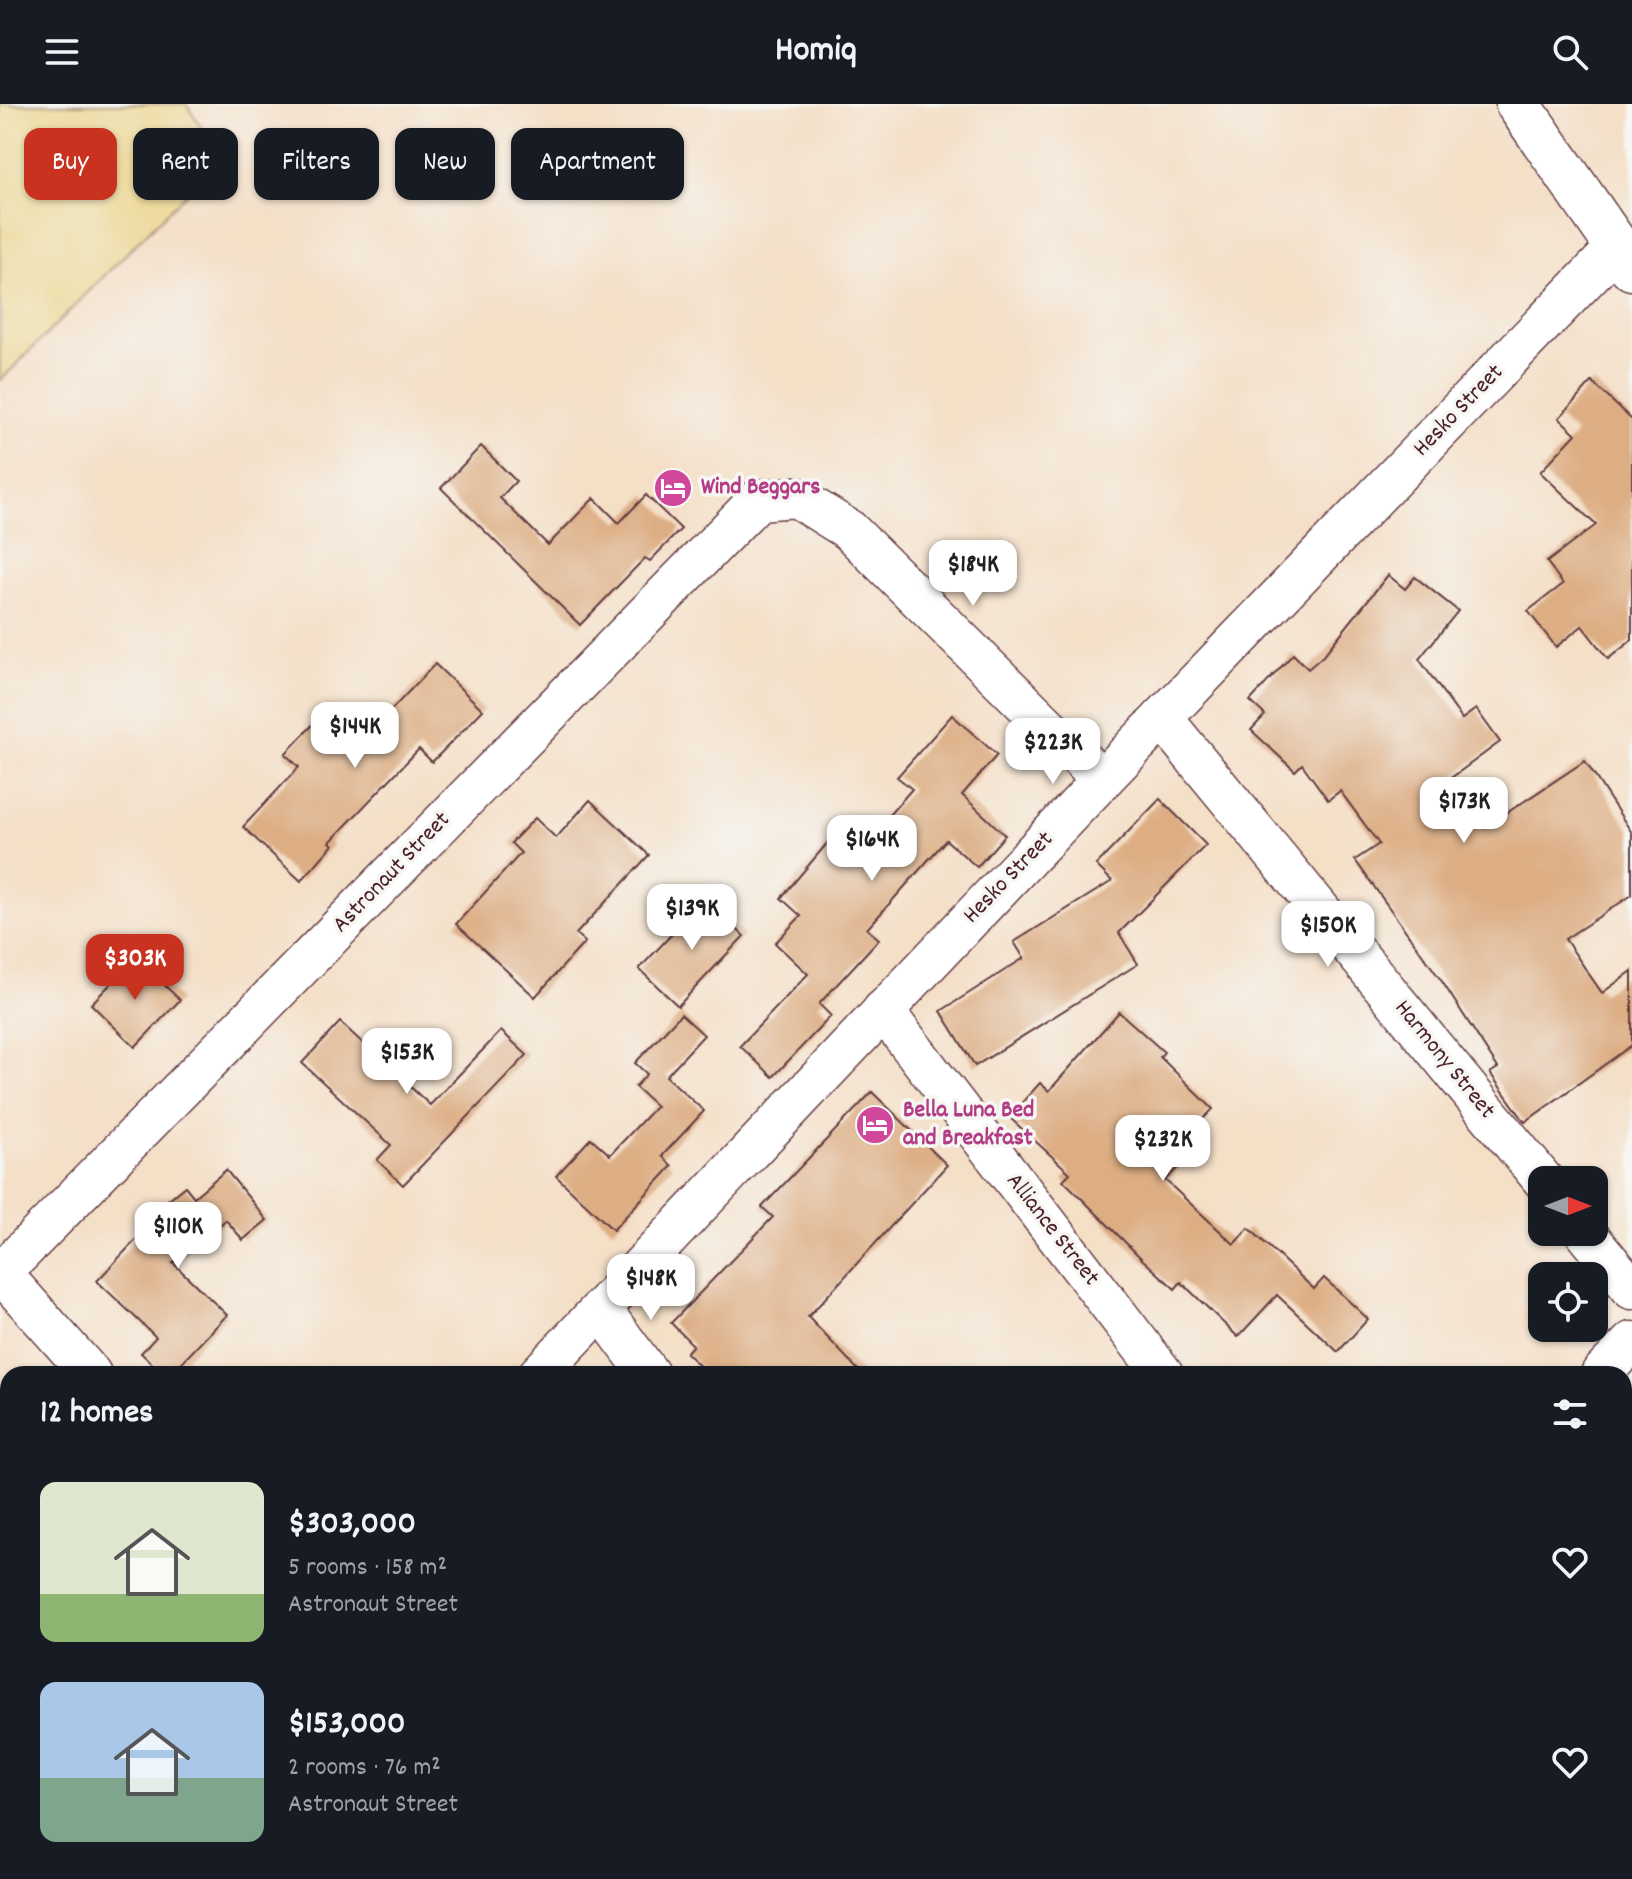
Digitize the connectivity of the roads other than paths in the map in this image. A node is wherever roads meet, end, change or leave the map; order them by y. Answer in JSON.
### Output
{"nodes":[{"id":1,"x":1518,"y":104,"type":"edge"},
{"id":2,"x":1624,"y":258,"type":"edge"},
{"id":3,"x":1162,"y":718,"type":"junction"},
{"id":4,"x":1102,"y":780,"type":"junction"},
{"id":5,"x":883,"y":1010,"type":"junction"},
{"id":6,"x":1531,"y":1166,"type":"edge"},
{"id":7,"x":1597,"y":1246,"type":"edge"},
{"id":8,"x":0,"y":1274,"type":"edge"},
{"id":9,"x":1632,"y":1289,"type":"edge"},
{"id":10,"x":601,"y":1309,"type":"junction"},
{"id":11,"x":1632,"y":1342,"type":"edge"},
{"id":12,"x":84,"y":1366,"type":"edge"},
{"id":13,"x":547,"y":1366,"type":"edge"},
{"id":14,"x":643,"y":1366,"type":"edge"},
{"id":15,"x":1157,"y":1366,"type":"edge"},
{"id":16,"x":1609,"y":1366,"type":"edge"}],
"edges":[{"from":1,"to":2,"type":"street"},
{"from":2,"to":3,"type":"street","name":"Hesko Street"},
{"from":3,"to":4,"type":"street","name":"Hesko Street"},
{"from":3,"to":6,"type":"street","name":"Harmony Street"},
{"from":4,"to":5,"type":"street","name":"Hesko Street"},
{"from":4,"to":8,"type":"street","name":"Astronaut Street"},
{"from":5,"to":10,"type":"street","name":"Hesko Street"},
{"from":5,"to":15,"type":"street","name":"Alliance Street"},
{"from":7,"to":9,"type":"street"},
{"from":8,"to":12,"type":"street"},
{"from":10,"to":13,"type":"street","name":"Hesko Street"},
{"from":10,"to":14,"type":"street"},
{"from":11,"to":16,"type":"street"}]}
